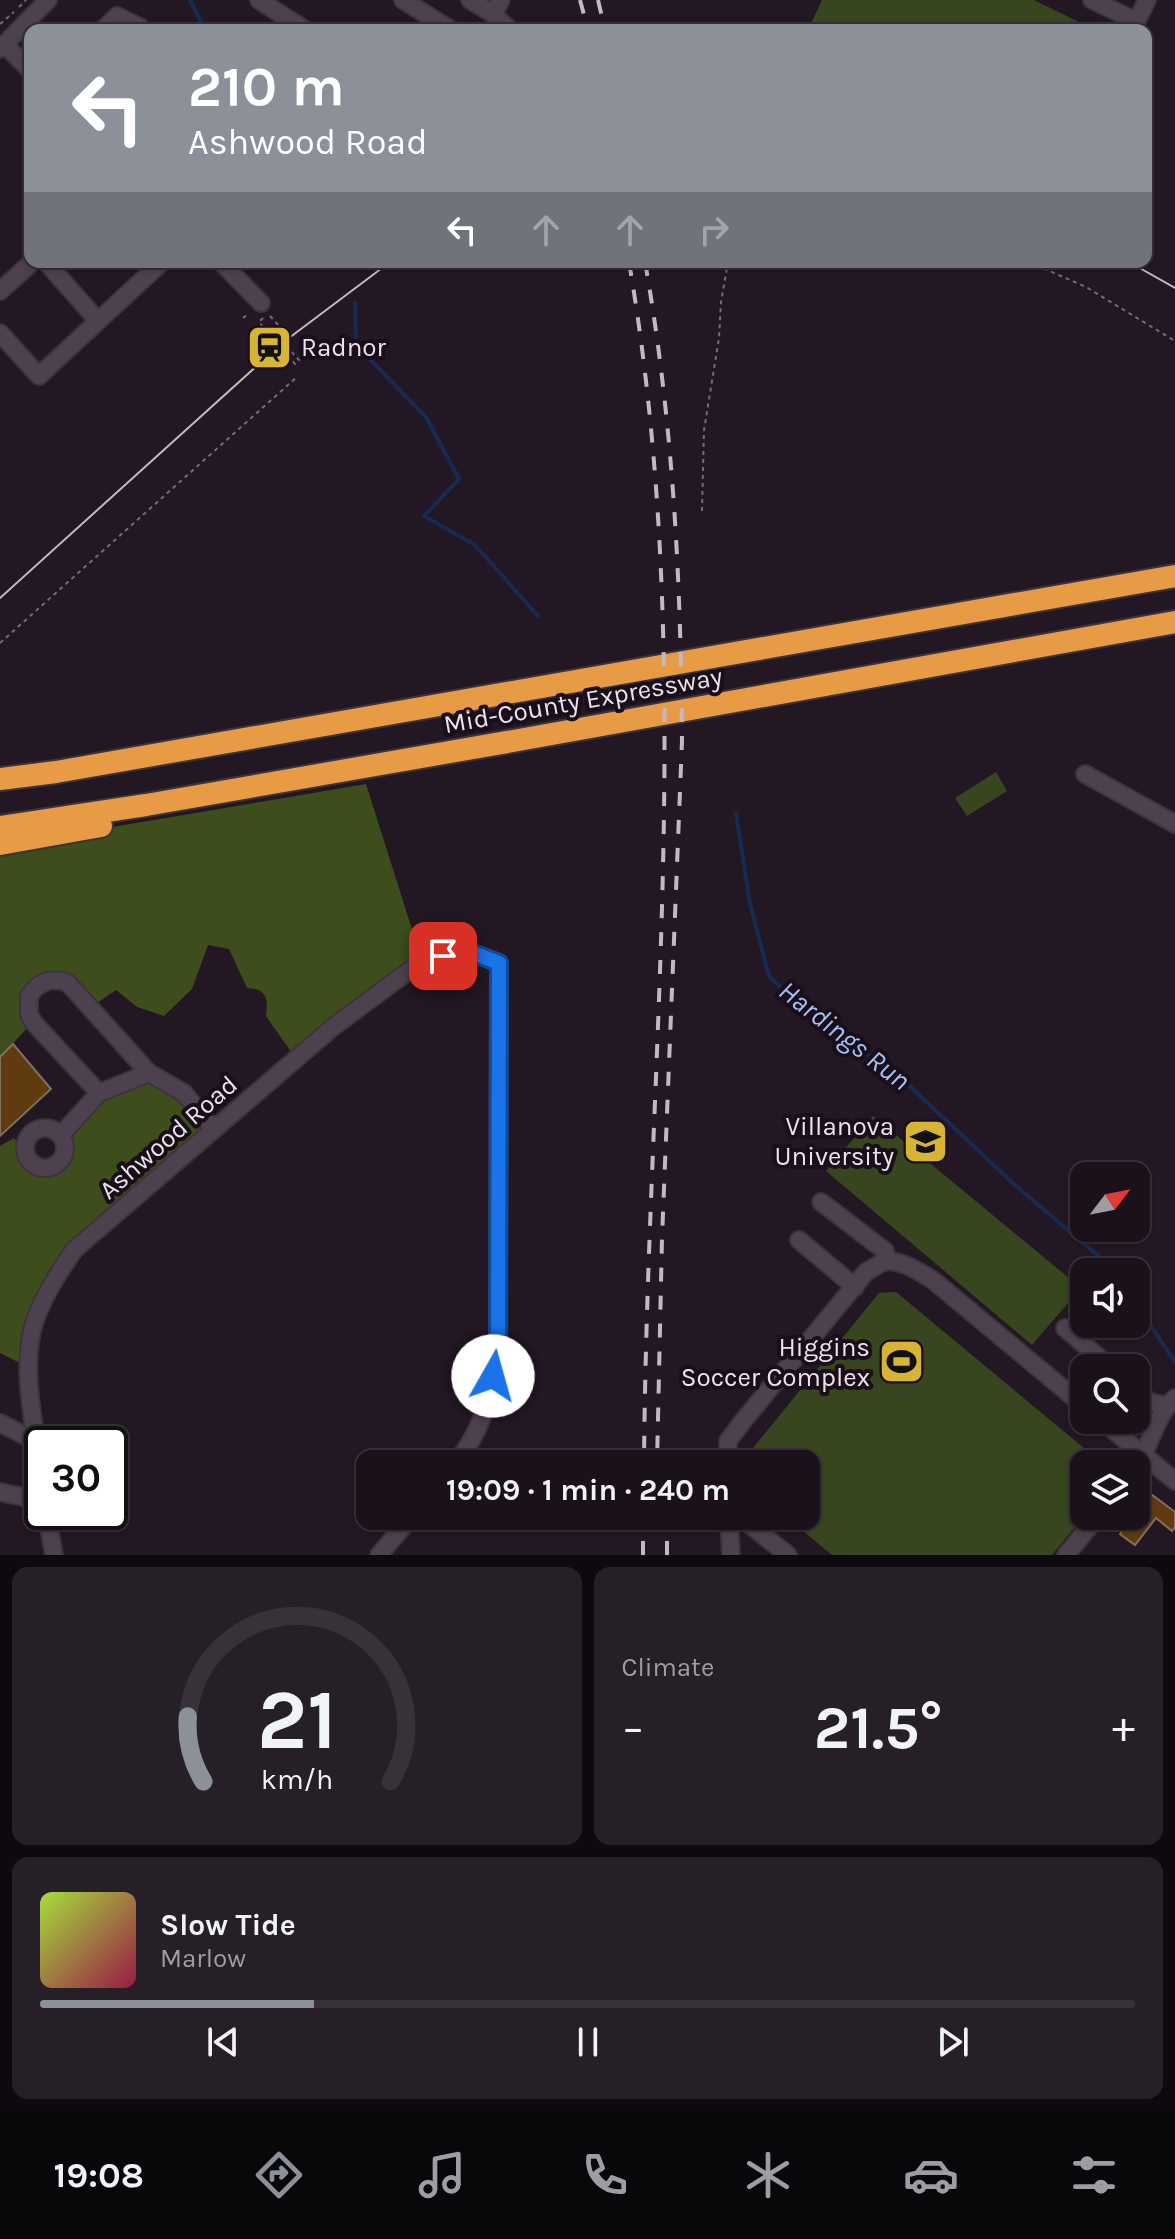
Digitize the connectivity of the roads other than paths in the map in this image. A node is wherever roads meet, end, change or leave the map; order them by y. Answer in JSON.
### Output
{"nodes":[{"id":1,"x":48,"y":0,"type":"edge"},
{"id":2,"x":259,"y":0,"type":"edge"},
{"id":3,"x":403,"y":0,"type":"edge"},
{"id":4,"x":470,"y":0,"type":"edge"},
{"id":5,"x":1092,"y":0,"type":"edge"},
{"id":6,"x":1147,"y":0,"type":"edge"},
{"id":7,"x":497,"y":7,"type":"edge"},
{"id":8,"x":25,"y":24,"type":"edge"},
{"id":9,"x":109,"y":24,"type":"edge"},
{"id":10,"x":134,"y":24,"type":"edge"},
{"id":11,"x":296,"y":24,"type":"edge"},
{"id":12,"x":441,"y":24,"type":"edge"},
{"id":13,"x":1131,"y":24,"type":"edge"},
{"id":14,"x":1135,"y":24,"type":"edge"},
{"id":15,"x":24,"y":25,"type":"edge"},
{"id":16,"x":2,"y":47,"type":"edge"},
{"id":17,"x":24,"y":65,"type":"edge"},
{"id":18,"x":25,"y":268,"type":"edge"},
{"id":19,"x":51,"y":268,"type":"edge"},
{"id":20,"x":155,"y":268,"type":"edge"},
{"id":21,"x":226,"y":268,"type":"edge"},
{"id":22,"x":0,"y":291,"type":"edge"},
{"id":23,"x":263,"y":309,"type":"road end"},
{"id":24,"x":98,"y":321,"type":"junction"},
{"id":25,"x":0,"y":333,"type":"edge"},
{"id":26,"x":1175,"y":576,"type":"edge"},
{"id":27,"x":1175,"y":622,"type":"edge"},
{"id":28,"x":1085,"y":774,"type":"dead end"},
{"id":29,"x":0,"y":779,"type":"edge"},
{"id":30,"x":225,"y":790,"type":"junction"},
{"id":31,"x":1175,"y":824,"type":"edge"},
{"id":32,"x":0,"y":827,"type":"edge"},
{"id":33,"x":0,"y":844,"type":"edge"},
{"id":34,"x":149,"y":1073,"type":"junction"},
{"id":35,"x":99,"y":1093,"type":"junction"},
{"id":36,"x":213,"y":1129,"type":"junction"},
{"id":37,"x":61,"y":1135,"type":"dead end"},
{"id":38,"x":821,"y":1202,"type":"dead end"},
{"id":39,"x":799,"y":1240,"type":"dead end"},
{"id":40,"x":886,"y":1261,"type":"junction"},
{"id":41,"x":855,"y":1287,"type":"junction"},
{"id":42,"x":1065,"y":1328,"type":"dead end"},
{"id":43,"x":1095,"y":1354,"type":"edge"},
{"id":44,"x":1070,"y":1394,"type":"edge"},
{"id":45,"x":1170,"y":1402,"type":"edge"},
{"id":46,"x":0,"y":1423,"type":"edge"},
{"id":47,"x":35,"y":1426,"type":"edge"},
{"id":48,"x":1114,"y":1434,"type":"edge"},
{"id":49,"x":24,"y":1435,"type":"edge"},
{"id":50,"x":467,"y":1450,"type":"edge"},
{"id":51,"x":728,"y":1450,"type":"edge"},
{"id":52,"x":1130,"y":1450,"type":"edge"},
{"id":53,"x":1146,"y":1450,"type":"edge"},
{"id":54,"x":1150,"y":1467,"type":"edge"},
{"id":55,"x":1175,"y":1481,"type":"edge"},
{"id":56,"x":0,"y":1492,"type":"edge"},
{"id":57,"x":24,"y":1497,"type":"edge"},
{"id":58,"x":49,"y":1530,"type":"edge"},
{"id":59,"x":400,"y":1530,"type":"edge"},
{"id":60,"x":730,"y":1530,"type":"edge"},
{"id":61,"x":757,"y":1530,"type":"edge"},
{"id":62,"x":1087,"y":1530,"type":"edge"},
{"id":63,"x":54,"y":1555,"type":"edge"},
{"id":64,"x":379,"y":1555,"type":"edge"},
{"id":65,"x":731,"y":1555,"type":"edge"},
{"id":66,"x":788,"y":1555,"type":"edge"},
{"id":67,"x":1066,"y":1555,"type":"edge"}],
"edges":[{"from":1,"to":8,"type":"street"},
{"from":2,"to":11,"type":"street"},
{"from":3,"to":12,"type":"street"},
{"from":4,"to":7,"type":"street"},
{"from":5,"to":13,"type":"street"},
{"from":6,"to":14,"type":"street"},
{"from":9,"to":10,"type":"street"},
{"from":15,"to":16,"type":"street"},
{"from":16,"to":17,"type":"street"},
{"from":18,"to":22,"type":"street"},
{"from":19,"to":24,"type":"street"},
{"from":20,"to":24,"type":"street"},
{"from":21,"to":23,"type":"street"},
{"from":24,"to":25,"type":"street"},
{"from":26,"to":29,"type":"highway","name":"Mid-County Expressway"},
{"from":27,"to":30,"type":"highway","name":"Mid-County Expressway"},
{"from":28,"to":31,"type":"street"},
{"from":30,"to":32,"type":"highway","name":"Mid-County Expressway"},
{"from":30,"to":33,"type":"highway"},
{"from":34,"to":35,"type":"street"},
{"from":34,"to":35,"type":"street"},
{"from":34,"to":36,"type":"street"},
{"from":35,"to":37,"type":"street"},
{"from":36,"to":47,"type":"street","name":"Ashwood Road"},
{"from":36,"to":50,"type":"street","name":"Ashwood Road"},
{"from":38,"to":40,"type":"street"},
{"from":39,"to":41,"type":"street"},
{"from":40,"to":41,"type":"street"},
{"from":40,"to":44,"type":"street"},
{"from":41,"to":51,"type":"street"},
{"from":42,"to":43,"type":"street"},
{"from":45,"to":53,"type":"street"},
{"from":46,"to":49,"type":"street"},
{"from":48,"to":52,"type":"street"},
{"from":54,"to":55,"type":"street"},
{"from":56,"to":57,"type":"street"},
{"from":58,"to":63,"type":"street"},
{"from":59,"to":64,"type":"street"},
{"from":60,"to":65,"type":"street"},
{"from":61,"to":66,"type":"street"},
{"from":62,"to":67,"type":"street"}]}
